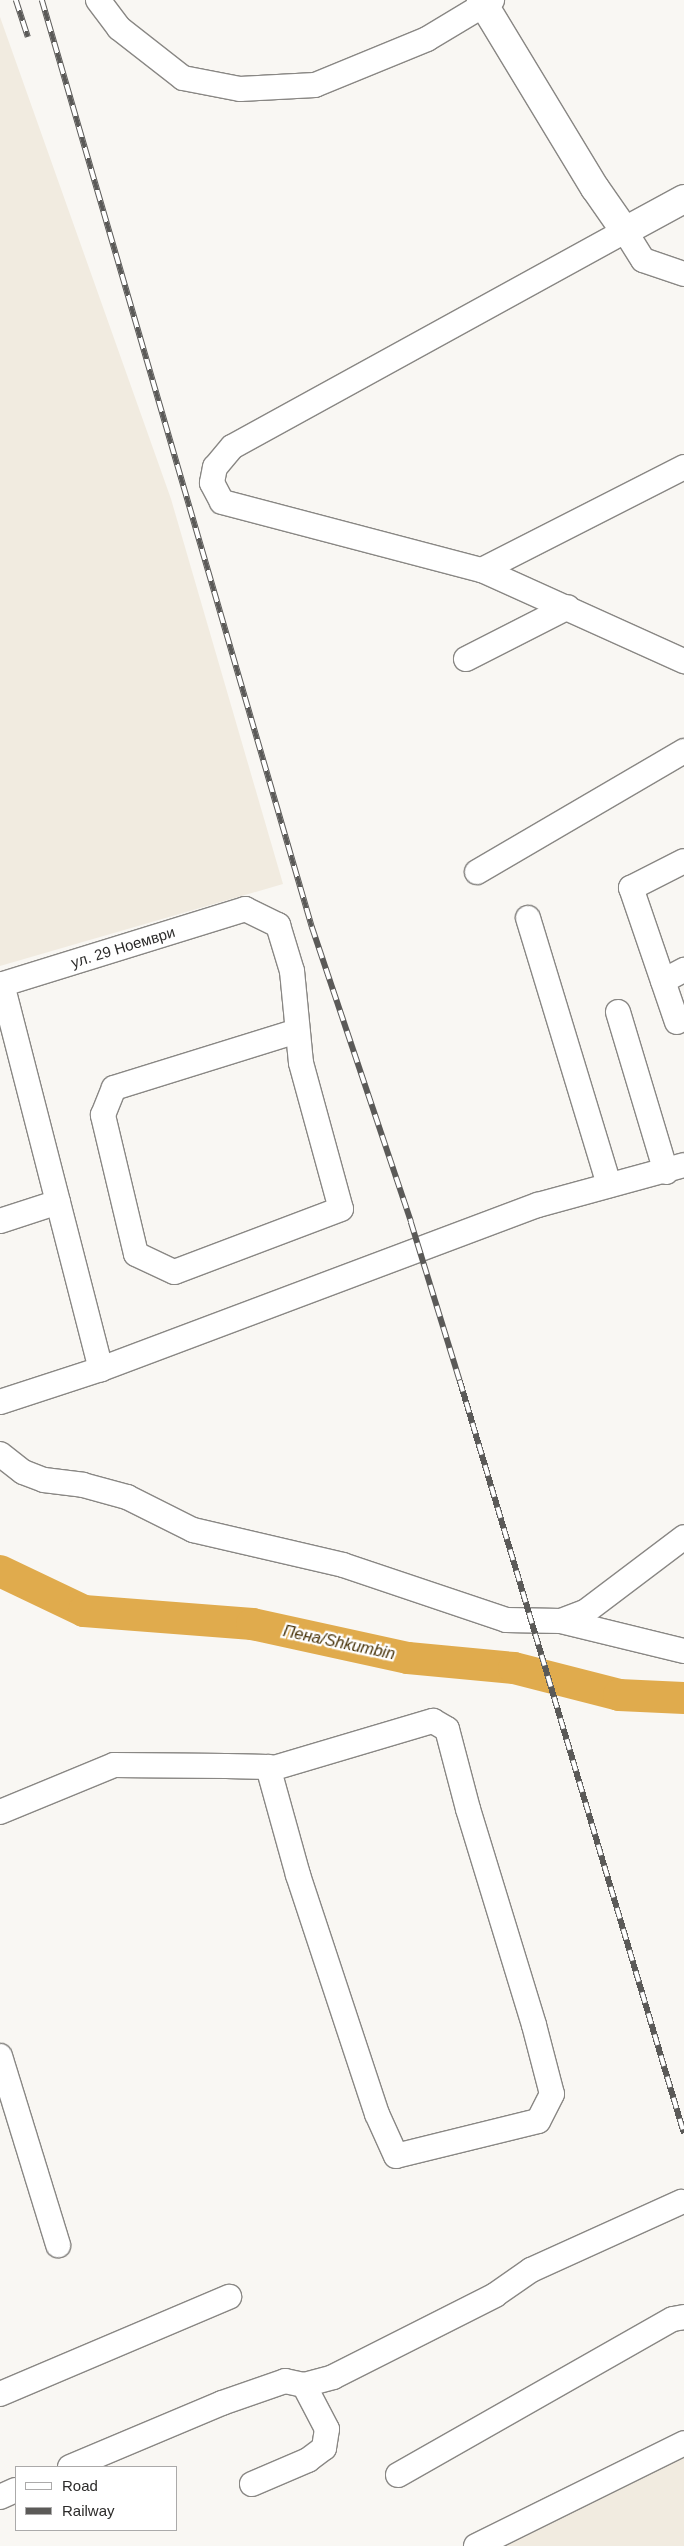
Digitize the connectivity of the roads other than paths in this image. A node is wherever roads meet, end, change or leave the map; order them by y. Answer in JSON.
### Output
{"nodes":[{"id":1,"x":98,"y":0,"type":"edge"},
{"id":2,"x":486,"y":2,"type":"edge"},
{"id":3,"x":684,"y":199,"type":"edge"},
{"id":4,"x":625,"y":231,"type":"junction"},
{"id":5,"x":679,"y":268,"type":"edge"},
{"id":6,"x":684,"y":467,"type":"edge"},
{"id":7,"x":482,"y":570,"type":"junction"},
{"id":8,"x":568,"y":608,"type":"junction"},
{"id":9,"x":680,"y":655,"type":"edge"},
{"id":10,"x":466,"y":659,"type":"dead end"},
{"id":11,"x":684,"y":751,"type":"edge"},
{"id":12,"x":684,"y":861,"type":"edge"},
{"id":13,"x":477,"y":872,"type":"dead end"},
{"id":14,"x":528,"y":918,"type":"dead end"},
{"id":15,"x":684,"y":970,"type":"edge"},
{"id":16,"x":662,"y":981,"type":"junction"},
{"id":17,"x":1,"y":984,"type":"edge"},
{"id":18,"x":618,"y":1012,"type":"dead end"},
{"id":19,"x":677,"y":1022,"type":"dead end"},
{"id":20,"x":297,"y":1031,"type":"junction"},
{"id":21,"x":675,"y":1168,"type":"edge"},
{"id":22,"x":610,"y":1185,"type":"junction"},
{"id":23,"x":58,"y":1202,"type":"junction"},
{"id":24,"x":0,"y":1221,"type":"edge"},
{"id":25,"x":101,"y":1369,"type":"junction"},
{"id":26,"x":0,"y":1402,"type":"edge"},
{"id":27,"x":0,"y":1454,"type":"edge"},
{"id":28,"x":684,"y":1537,"type":"edge"},
{"id":29,"x":561,"y":1621,"type":"junction"},
{"id":30,"x":684,"y":1651,"type":"edge"},
{"id":31,"x":268,"y":1768,"type":"junction"},
{"id":32,"x":0,"y":1812,"type":"edge"},
{"id":33,"x":0,"y":2056,"type":"edge"},
{"id":34,"x":681,"y":2202,"type":"dead end"},
{"id":35,"x":58,"y":2245,"type":"dead end"},
{"id":36,"x":230,"y":2297,"type":"dead end"},
{"id":37,"x":684,"y":2317,"type":"edge"},
{"id":38,"x":304,"y":2385,"type":"junction"},
{"id":39,"x":0,"y":2394,"type":"edge"},
{"id":40,"x":684,"y":2443,"type":"edge"},
{"id":41,"x":72,"y":2466,"type":"edge"},
{"id":42,"x":398,"y":2475,"type":"dead end"},
{"id":43,"x":252,"y":2484,"type":"dead end"},
{"id":44,"x":15,"y":2490,"type":"edge"},
{"id":45,"x":0,"y":2497,"type":"edge"},
{"id":46,"x":476,"y":2546,"type":"edge"}],
"edges":[{"from":1,"to":2,"type":"street"},
{"from":2,"to":4,"type":"main road"},
{"from":3,"to":4,"type":"main road"},
{"from":4,"to":5,"type":"street"},
{"from":4,"to":7,"type":"street"},
{"from":6,"to":7,"type":"street"},
{"from":7,"to":8,"type":"street"},
{"from":8,"to":9,"type":"street"},
{"from":8,"to":10,"type":"street"},
{"from":11,"to":13,"type":"street"},
{"from":12,"to":16,"type":"street"},
{"from":14,"to":22,"type":"street"},
{"from":15,"to":16,"type":"street"},
{"from":16,"to":19,"type":"street"},
{"from":17,"to":20,"type":"street","name":"ул. 29 Ноември"},
{"from":17,"to":23,"type":"street"},
{"from":18,"to":21,"type":"street"},
{"from":20,"to":20,"type":"street"},
{"from":21,"to":22,"type":"street"},
{"from":22,"to":25,"type":"street"},
{"from":23,"to":24,"type":"street"},
{"from":23,"to":25,"type":"street"},
{"from":25,"to":26,"type":"street"},
{"from":27,"to":29,"type":"street"},
{"from":28,"to":29,"type":"street"},
{"from":29,"to":30,"type":"street"},
{"from":31,"to":31,"type":"street"},
{"from":31,"to":32,"type":"street"},
{"from":33,"to":35,"type":"street"},
{"from":34,"to":38,"type":"street"},
{"from":36,"to":39,"type":"street"},
{"from":37,"to":42,"type":"street"},
{"from":38,"to":41,"type":"street"},
{"from":38,"to":43,"type":"street"},
{"from":40,"to":46,"type":"street"},
{"from":44,"to":45,"type":"street"}]}
